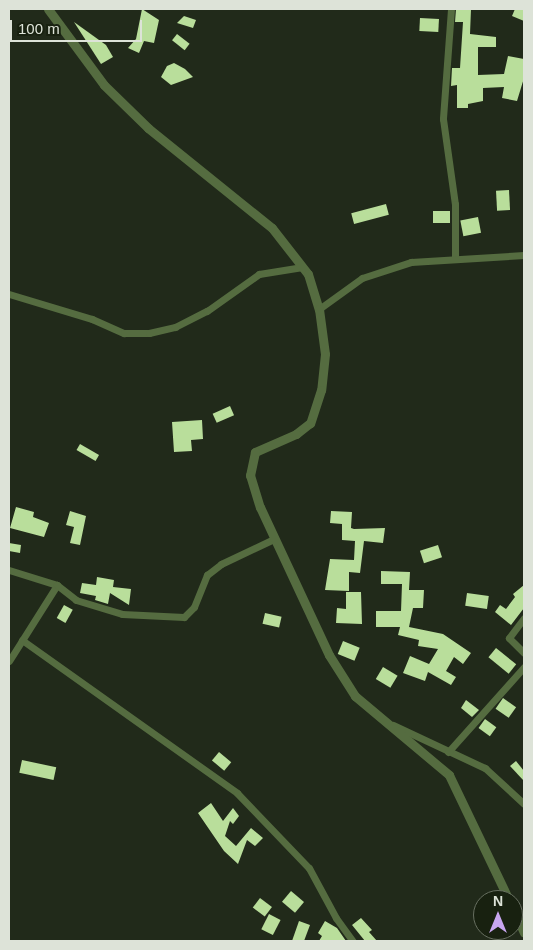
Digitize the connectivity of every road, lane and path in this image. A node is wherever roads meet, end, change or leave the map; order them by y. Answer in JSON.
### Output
{"nodes":[{"id":1,"x":48,"y":9,"type":"edge"},
{"id":2,"x":451,"y":9,"type":"edge"},
{"id":3,"x":524,"y":255,"type":"edge"},
{"id":4,"x":455,"y":259,"type":"junction"},
{"id":5,"x":302,"y":267,"type":"junction"},
{"id":6,"x":9,"y":294,"type":"edge"},
{"id":7,"x":319,"y":309,"type":"junction"},
{"id":8,"x":274,"y":539,"type":"junction"},
{"id":9,"x":9,"y":570,"type":"edge"},
{"id":10,"x":57,"y":585,"type":"junction"},
{"id":11,"x":524,"y":618,"type":"edge"},
{"id":12,"x":22,"y":640,"type":"junction"},
{"id":13,"x":524,"y":653,"type":"edge"},
{"id":14,"x":9,"y":661,"type":"edge"},
{"id":15,"x":524,"y":667,"type":"edge"},
{"id":16,"x":380,"y":718,"type":"junction"},
{"id":17,"x":448,"y":752,"type":"junction"},
{"id":18,"x":523,"y":801,"type":"edge"},
{"id":19,"x":504,"y":890,"type":"edge"},
{"id":20,"x":353,"y":941,"type":"edge"}],
"edges":[{"from":1,"to":5,"type":"street"},
{"from":2,"to":4,"type":"street"},
{"from":3,"to":4,"type":"street"},
{"from":4,"to":7,"type":"street"},
{"from":5,"to":6,"type":"street"},
{"from":5,"to":7,"type":"street"},
{"from":7,"to":8,"type":"street"},
{"from":8,"to":10,"type":"street"},
{"from":8,"to":16,"type":"street"},
{"from":9,"to":10,"type":"street"},
{"from":10,"to":12,"type":"street"},
{"from":11,"to":13,"type":"street"},
{"from":12,"to":14,"type":"street"},
{"from":12,"to":20,"type":"street"},
{"from":15,"to":17,"type":"street"},
{"from":16,"to":17,"type":"street"},
{"from":16,"to":19,"type":"street"},
{"from":17,"to":18,"type":"street"}]}
